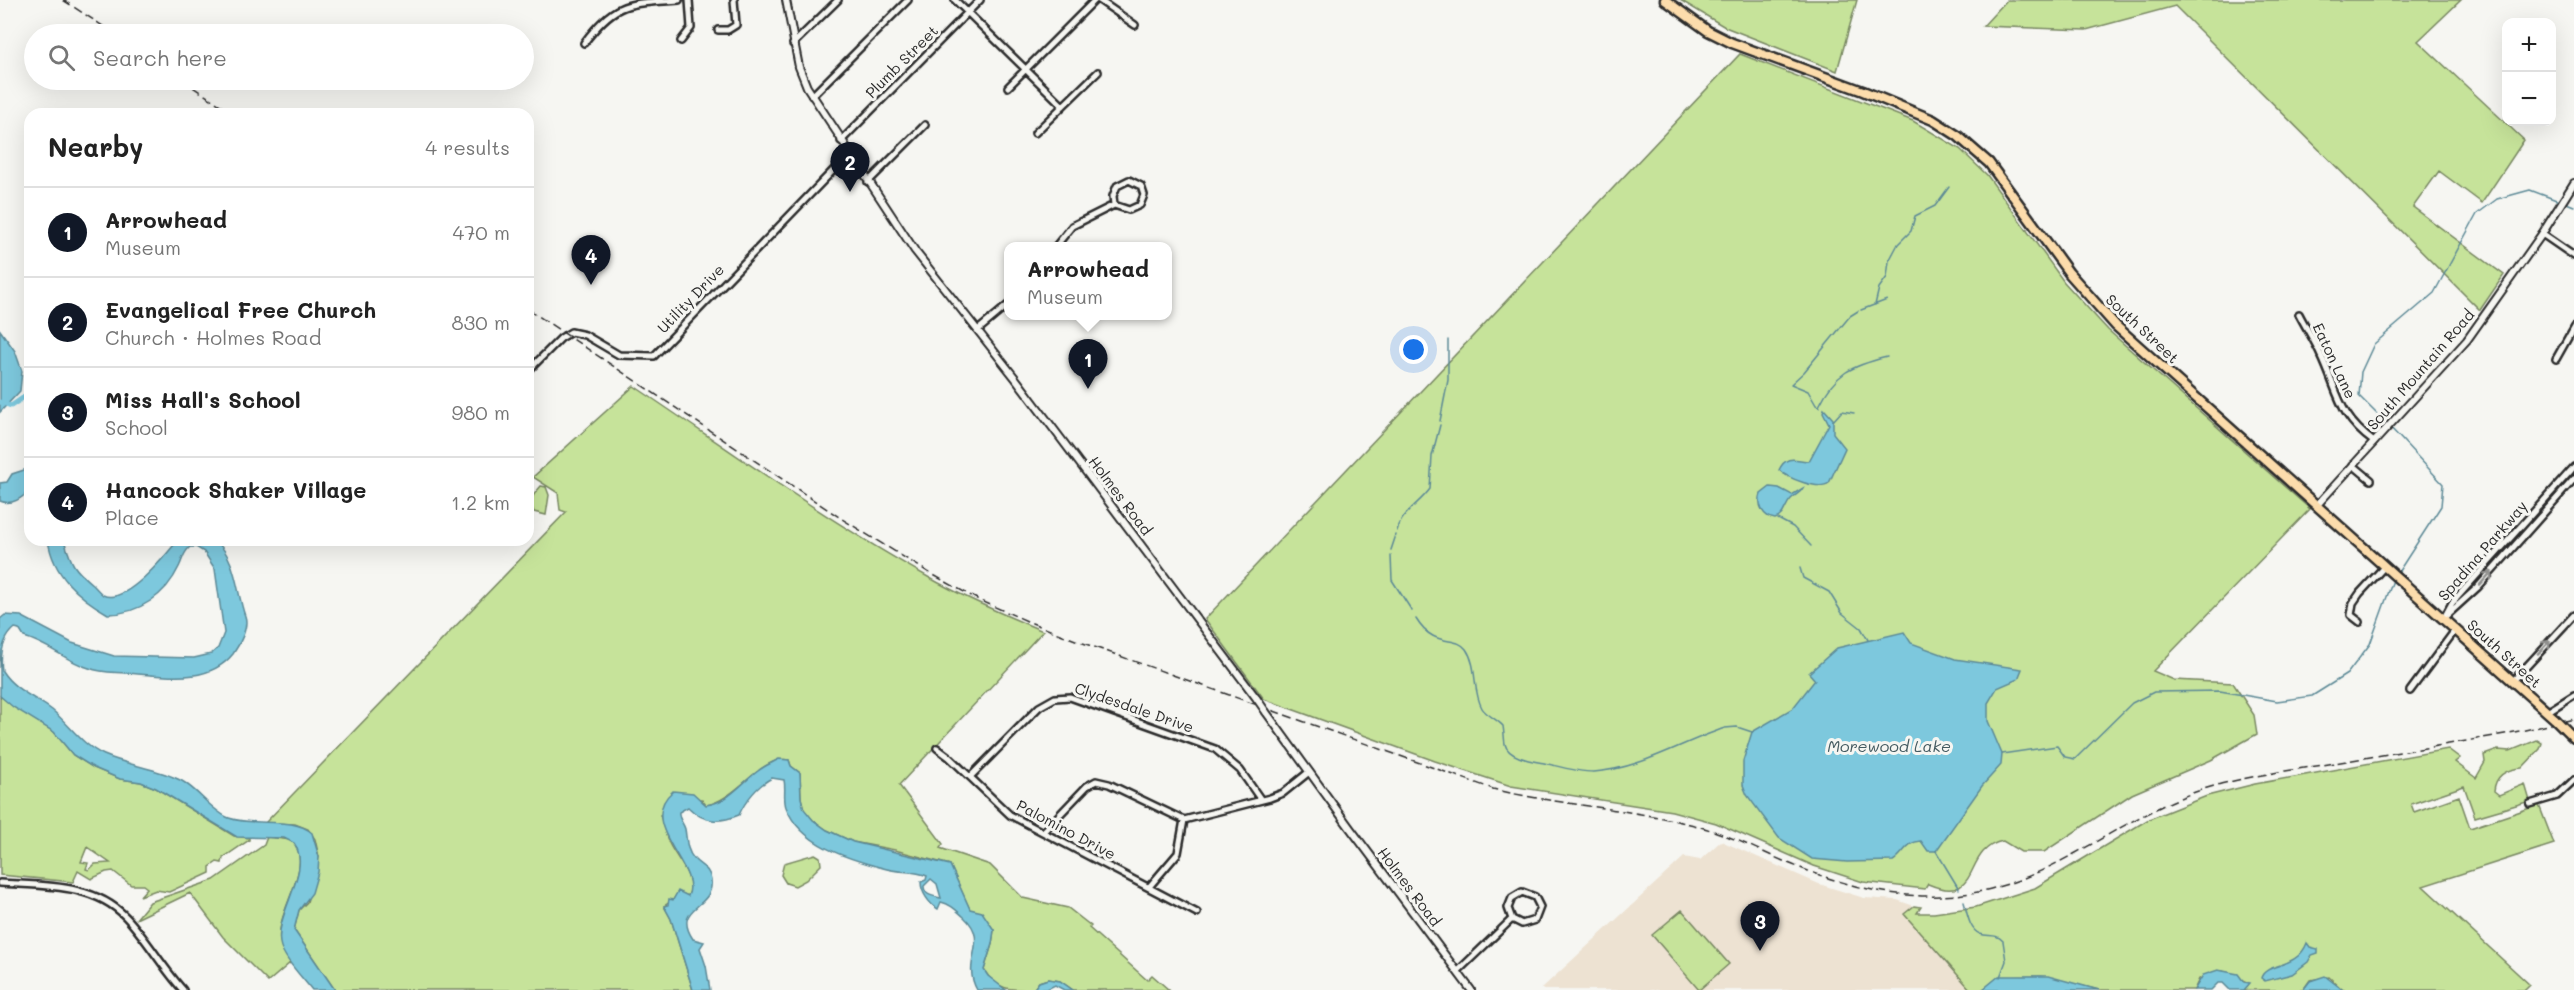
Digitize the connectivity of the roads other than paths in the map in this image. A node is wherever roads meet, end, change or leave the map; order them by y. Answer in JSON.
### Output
{"nodes":[{"id":1,"x":679,"y":0,"type":"edge"},
{"id":2,"x":689,"y":0,"type":"edge"},
{"id":3,"x":734,"y":0,"type":"edge"},
{"id":4,"x":786,"y":0,"type":"edge"},
{"id":5,"x":838,"y":0,"type":"edge"},
{"id":6,"x":908,"y":0,"type":"edge"},
{"id":7,"x":955,"y":0,"type":"edge"},
{"id":8,"x":980,"y":0,"type":"edge"},
{"id":9,"x":1097,"y":0,"type":"edge"},
{"id":10,"x":1665,"y":0,"type":"edge"},
{"id":11,"x":968,"y":13,"type":"junction"},
{"id":12,"x":1135,"y":26,"type":"dead end"},
{"id":13,"x":718,"y":30,"type":"dead end"},
{"id":14,"x":681,"y":41,"type":"dead end"},
{"id":15,"x":584,"y":43,"type":"dead end"},
{"id":16,"x":793,"y":44,"type":"junction"},
{"id":17,"x":1026,"y":69,"type":"junction"},
{"id":18,"x":1098,"y":72,"type":"dead end"},
{"id":19,"x":1008,"y":87,"type":"dead end"},
{"id":20,"x":813,"y":96,"type":"junction"},
{"id":21,"x":1063,"y":106,"type":"junction"},
{"id":22,"x":925,"y":125,"type":"dead end"},
{"id":23,"x":1035,"y":133,"type":"dead end"},
{"id":24,"x":841,"y":141,"type":"junction"},
{"id":25,"x":850,"y":153,"type":"junction"},
{"id":26,"x":868,"y":182,"type":"junction"},
{"id":27,"x":2574,"y":183,"type":"edge"},
{"id":28,"x":1114,"y":205,"type":"junction"},
{"id":29,"x":2542,"y":234,"type":"junction"},
{"id":30,"x":1059,"y":242,"type":"edge"},
{"id":31,"x":2574,"y":256,"type":"edge"},
{"id":32,"x":1004,"y":308,"type":"edge"},
{"id":33,"x":2299,"y":314,"type":"dead end"},
{"id":34,"x":2574,"y":327,"type":"edge"},
{"id":35,"x":978,"y":330,"type":"junction"},
{"id":36,"x":2556,"y":359,"type":"dead end"},
{"id":37,"x":534,"y":365,"type":"edge"},
{"id":38,"x":2374,"y":442,"type":"junction"},
{"id":39,"x":2353,"y":465,"type":"junction"},
{"id":40,"x":2574,"y":466,"type":"edge"},
{"id":41,"x":2574,"y":479,"type":"edge"},
{"id":42,"x":2371,"y":480,"type":"dead end"},
{"id":43,"x":2553,"y":490,"type":"junction"},
{"id":44,"x":2559,"y":496,"type":"junction"},
{"id":45,"x":2317,"y":505,"type":"junction"},
{"id":46,"x":2503,"y":546,"type":"junction"},
{"id":47,"x":2509,"y":552,"type":"junction"},
{"id":48,"x":2385,"y":566,"type":"junction"},
{"id":49,"x":2574,"y":615,"type":"edge"},
{"id":50,"x":2444,"y":618,"type":"junction"},
{"id":51,"x":2360,"y":622,"type":"dead end"},
{"id":52,"x":2456,"y":629,"type":"junction"},
{"id":53,"x":2514,"y":680,"type":"junction"},
{"id":54,"x":2410,"y":692,"type":"dead end"},
{"id":55,"x":2574,"y":695,"type":"edge"},
{"id":56,"x":2547,"y":712,"type":"junction"},
{"id":57,"x":2574,"y":738,"type":"edge"},
{"id":58,"x":937,"y":748,"type":"dead end"},
{"id":59,"x":1309,"y":772,"type":"junction"},
{"id":60,"x":971,"y":776,"type":"junction"},
{"id":61,"x":2574,"y":780,"type":"edge"},
{"id":62,"x":1261,"y":800,"type":"junction"},
{"id":63,"x":2530,"y":804,"type":"dead end"},
{"id":64,"x":1184,"y":819,"type":"junction"},
{"id":65,"x":1043,"y":832,"type":"junction"},
{"id":66,"x":0,"y":883,"type":"edge"},
{"id":67,"x":1149,"y":887,"type":"junction"},
{"id":68,"x":1197,"y":913,"type":"dead end"},
{"id":69,"x":1512,"y":919,"type":"junction"},
{"id":70,"x":1458,"y":971,"type":"junction"},
{"id":71,"x":183,"y":990,"type":"edge"},
{"id":72,"x":1471,"y":990,"type":"edge"}],
"edges":[{"from":1,"to":15,"type":"street"},
{"from":2,"to":14,"type":"street"},
{"from":3,"to":13,"type":"street"},
{"from":4,"to":16,"type":"street","name":"Holmes Road"},
{"from":5,"to":16,"type":"street"},
{"from":6,"to":20,"type":"street"},
{"from":7,"to":11,"type":"street"},
{"from":8,"to":11,"type":"street","name":"Plumb Street"},
{"from":9,"to":12,"type":"street"},
{"from":9,"to":17,"type":"street"},
{"from":10,"to":45,"type":"highway","name":"South Street"},
{"from":11,"to":17,"type":"street"},
{"from":11,"to":24,"type":"street","name":"Plumb Street"},
{"from":16,"to":20,"type":"street","name":"Holmes Road"},
{"from":17,"to":19,"type":"street"},
{"from":17,"to":21,"type":"street"},
{"from":18,"to":21,"type":"street"},
{"from":20,"to":24,"type":"street","name":"Holmes Road"},
{"from":21,"to":23,"type":"street"},
{"from":22,"to":26,"type":"street"},
{"from":24,"to":25,"type":"street","name":"Holmes Road"},
{"from":25,"to":26,"type":"street","name":"Holmes Road"},
{"from":25,"to":37,"type":"street","name":"Utility Drive"},
{"from":26,"to":35,"type":"street","name":"Holmes Road"},
{"from":27,"to":29,"type":"street","name":"South Mountain Road"},
{"from":28,"to":28,"type":"street"},
{"from":28,"to":30,"type":"street"},
{"from":29,"to":31,"type":"street"},
{"from":29,"to":38,"type":"street","name":"South Mountain Road"},
{"from":32,"to":35,"type":"street"},
{"from":33,"to":38,"type":"street","name":"Eaton Lane"},
{"from":34,"to":36,"type":"street"},
{"from":35,"to":59,"type":"street","name":"Holmes Road","bridge":true},
{"from":38,"to":39,"type":"street","name":"South Mountain Road"},
{"from":39,"to":42,"type":"street"},
{"from":39,"to":45,"type":"street","name":"South Mountain Road"},
{"from":40,"to":43,"type":"street","name":"Spadina Parkway"},
{"from":41,"to":44,"type":"street","name":"Spadina Parkway"},
{"from":43,"to":44,"type":"street"},
{"from":43,"to":46,"type":"street","name":"Spadina Parkway"},
{"from":44,"to":47,"type":"street","name":"Spadina Parkway"},
{"from":45,"to":48,"type":"highway","name":"South Street"},
{"from":46,"to":47,"type":"street"},
{"from":46,"to":50,"type":"street","name":"Spadina Parkway"},
{"from":50,"to":47,"type":"street","name":"Spadina Parkway","one_way":true},
{"from":48,"to":50,"type":"highway","name":"South Street"},
{"from":48,"to":51,"type":"street"},
{"from":53,"to":49,"type":"street","one_way":true},
{"from":50,"to":52,"type":"highway","name":"South Street"},
{"from":52,"to":53,"type":"highway","name":"South Street"},
{"from":52,"to":54,"type":"street"},
{"from":53,"to":56,"type":"highway","name":"South Street"},
{"from":55,"to":56,"type":"street"},
{"from":56,"to":57,"type":"highway","name":"South Street","bridge":true},
{"from":58,"to":60,"type":"street","name":"Palomino Drive"},
{"from":59,"to":62,"type":"street"},
{"from":59,"to":70,"type":"street","name":"Holmes Road"},
{"from":60,"to":62,"type":"street","name":"Clydesdale Drive"},
{"from":60,"to":65,"type":"street","name":"Palomino Drive"},
{"from":61,"to":63,"type":"street"},
{"from":62,"to":64,"type":"street"},
{"from":64,"to":65,"type":"street"},
{"from":64,"to":67,"type":"street"},
{"from":65,"to":67,"type":"street","name":"Palomino Drive"},
{"from":66,"to":71,"type":"street"},
{"from":67,"to":68,"type":"street","name":"Palomino Drive"},
{"from":69,"to":69,"type":"street"},
{"from":69,"to":70,"type":"street"},
{"from":70,"to":72,"type":"street","name":"Holmes Road"}]}
